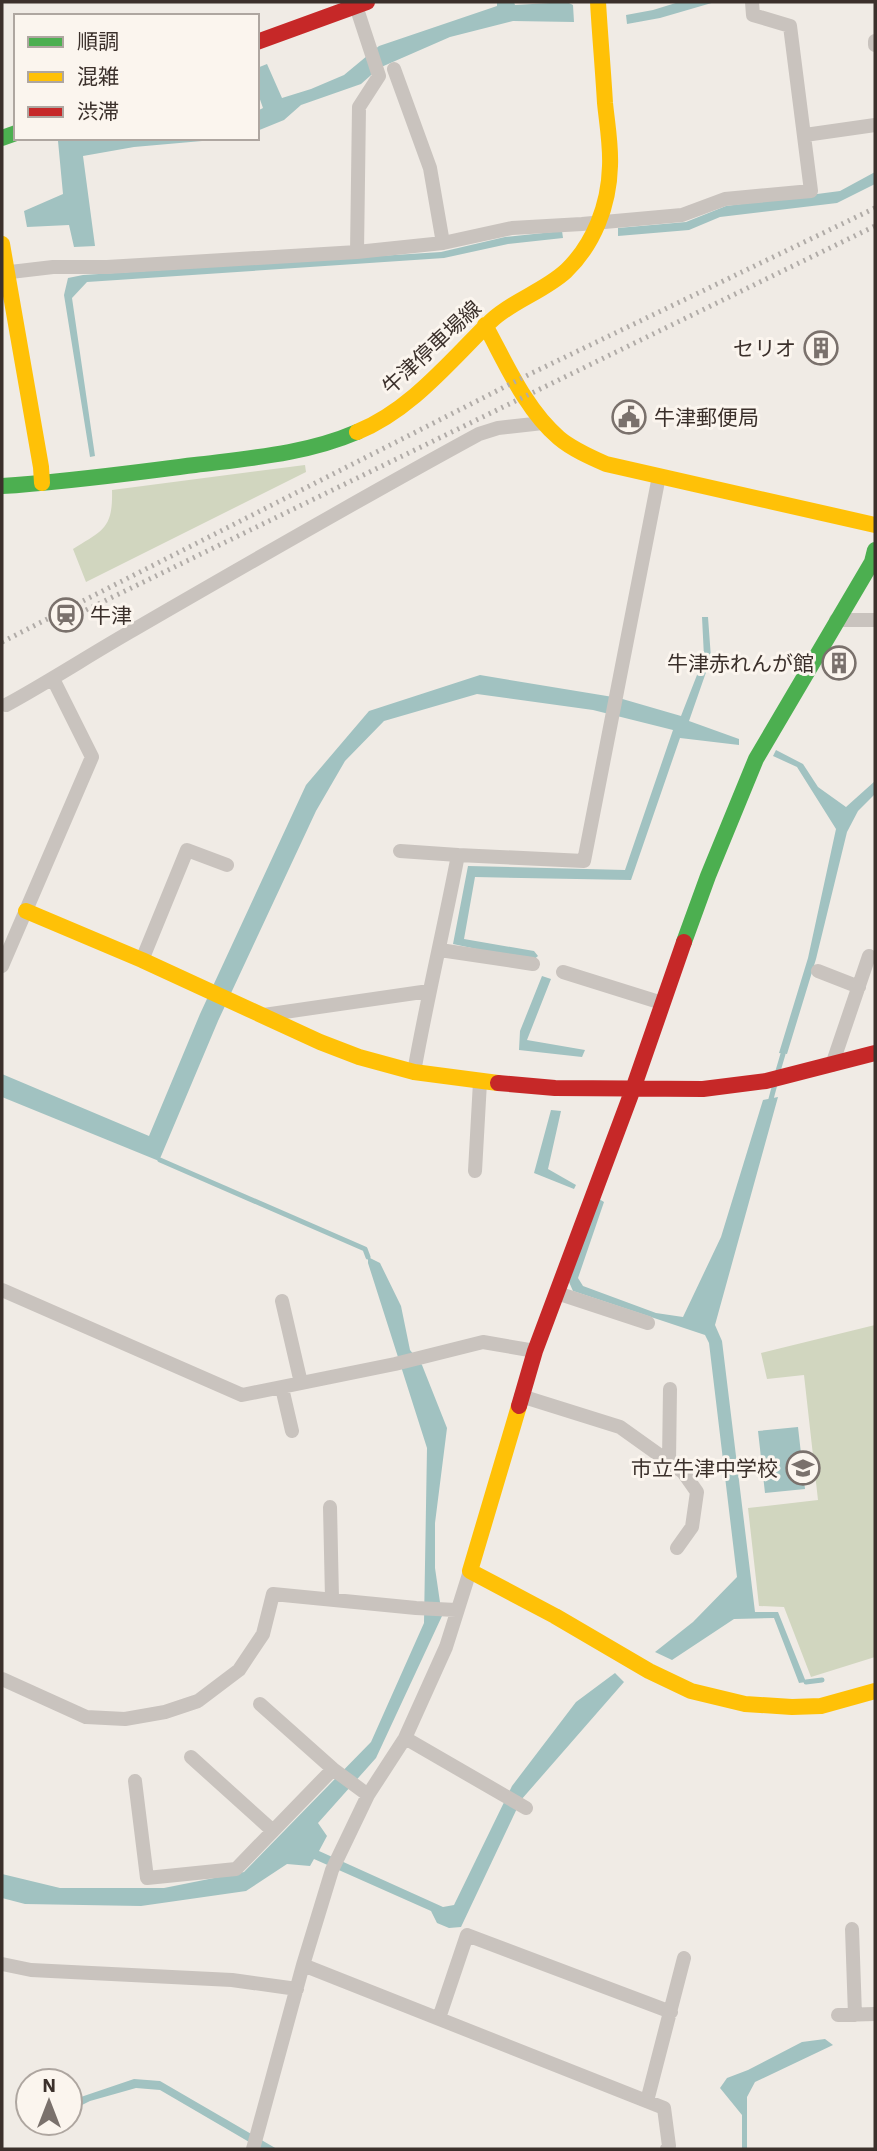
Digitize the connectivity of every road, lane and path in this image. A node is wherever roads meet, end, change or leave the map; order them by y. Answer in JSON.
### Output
{"nodes":[{"id":1,"x":598,"y":2,"type":"edge"},
{"id":2,"x":751,"y":2,"type":"edge"},
{"id":3,"x":362,"y":4,"type":"edge"},
{"id":4,"x":259,"y":41,"type":"edge"},
{"id":5,"x":394,"y":69,"type":"dead end"},
{"id":6,"x":875,"y":125,"type":"edge"},
{"id":7,"x":805,"y":135,"type":"junction"},
{"id":8,"x":599,"y":222,"type":"junction"},
{"id":9,"x":443,"y":243,"type":"junction"},
{"id":10,"x":2,"y":244,"type":"edge"},
{"id":11,"x":357,"y":252,"type":"junction"},
{"id":12,"x":4,"y":273,"type":"edge"},
{"id":13,"x":485,"y":325,"type":"junction"},
{"id":14,"x":543,"y":423,"type":"junction"},
{"id":15,"x":659,"y":476,"type":"junction"},
{"id":16,"x":42,"y":483,"type":"junction"},
{"id":17,"x":2,"y":485,"type":"edge"},
{"id":18,"x":875,"y":525,"type":"edge"},
{"id":19,"x":875,"y":550,"type":"edge"},
{"id":20,"x":836,"y":620,"type":"junction"},
{"id":21,"x":875,"y":620,"type":"edge"},
{"id":22,"x":53,"y":679,"type":"junction"},
{"id":23,"x":6,"y":705,"type":"dead end"},
{"id":24,"x":400,"y":851,"type":"dead end"},
{"id":25,"x":458,"y":855,"type":"junction"},
{"id":26,"x":228,"y":864,"type":"dead end"},
{"id":27,"x":26,"y":911,"type":"junction"},
{"id":28,"x":440,"y":950,"type":"junction"},
{"id":29,"x":869,"y":956,"type":"dead end"},
{"id":30,"x":142,"y":960,"type":"junction"},
{"id":31,"x":533,"y":964,"type":"dead end"},
{"id":32,"x":2,"y":966,"type":"edge"},
{"id":33,"x":818,"y":971,"type":"dead end"},
{"id":34,"x":563,"y":972,"type":"dead end"},
{"id":35,"x":859,"y":987,"type":"junction"},
{"id":36,"x":429,"y":991,"type":"junction"},
{"id":37,"x":662,"y":1003,"type":"junction"},
{"id":38,"x":262,"y":1016,"type":"junction"},
{"id":39,"x":875,"y":1053,"type":"edge"},
{"id":40,"x":832,"y":1065,"type":"junction"},
{"id":41,"x":414,"y":1072,"type":"junction"},
{"id":42,"x":480,"y":1082,"type":"junction"},
{"id":43,"x":633,"y":1089,"type":"junction"},
{"id":44,"x":475,"y":1171,"type":"dead end"},
{"id":45,"x":2,"y":1290,"type":"edge"},
{"id":46,"x":556,"y":1293,"type":"junction"},
{"id":47,"x":282,"y":1301,"type":"dead end"},
{"id":48,"x":648,"y":1323,"type":"dead end"},
{"id":49,"x":535,"y":1351,"type":"junction"},
{"id":50,"x":302,"y":1383,"type":"junction"},
{"id":51,"x":282,"y":1388,"type":"junction"},
{"id":52,"x":670,"y":1389,"type":"dead end"},
{"id":53,"x":521,"y":1396,"type":"junction"},
{"id":54,"x":292,"y":1431,"type":"dead end"},
{"id":55,"x":669,"y":1461,"type":"junction"},
{"id":56,"x":330,"y":1507,"type":"dead end"},
{"id":57,"x":677,"y":1548,"type":"dead end"},
{"id":58,"x":470,"y":1571,"type":"junction"},
{"id":59,"x":332,"y":1598,"type":"junction"},
{"id":60,"x":456,"y":1610,"type":"junction"},
{"id":61,"x":2,"y":1679,"type":"edge"},
{"id":62,"x":875,"y":1691,"type":"edge"},
{"id":63,"x":260,"y":1704,"type":"dead end"},
{"id":64,"x":405,"y":1738,"type":"junction"},
{"id":65,"x":191,"y":1757,"type":"dead end"},
{"id":66,"x":333,"y":1769,"type":"junction"},
{"id":67,"x":135,"y":1781,"type":"dead end"},
{"id":68,"x":368,"y":1795,"type":"junction"},
{"id":69,"x":526,"y":1808,"type":"dead end"},
{"id":70,"x":272,"y":1831,"type":"junction"},
{"id":71,"x":852,"y":1929,"type":"dead end"},
{"id":72,"x":684,"y":1958,"type":"dead end"},
{"id":73,"x":2,"y":1964,"type":"edge"},
{"id":74,"x":303,"y":1965,"type":"junction"},
{"id":75,"x":297,"y":1989,"type":"junction"},
{"id":76,"x":671,"y":2012,"type":"junction"},
{"id":77,"x":855,"y":2014,"type":"junction"},
{"id":78,"x":875,"y":2014,"type":"edge"},
{"id":79,"x":838,"y":2015,"type":"dead end"},
{"id":80,"x":439,"y":2018,"type":"junction"},
{"id":81,"x":647,"y":2101,"type":"junction"},
{"id":82,"x":253,"y":2149,"type":"edge"},
{"id":83,"x":667,"y":2149,"type":"edge"}],
"edges":[{"from":1,"to":8,"type":"main road","name":"牛津停車場線"},
{"from":2,"to":7,"type":"street"},
{"from":3,"to":4,"type":"main road"},
{"from":3,"to":11,"type":"street"},
{"from":5,"to":9,"type":"street"},
{"from":6,"to":7,"type":"street"},
{"from":7,"to":8,"type":"street"},
{"from":8,"to":9,"type":"street"},
{"from":8,"to":13,"type":"main road","name":"牛津停車場線"},
{"from":9,"to":11,"type":"street"},
{"from":10,"to":12,"type":"main road"},
{"from":11,"to":12,"type":"street"},
{"from":12,"to":16,"type":"main road"},
{"from":13,"to":14,"type":"main road"},
{"from":13,"to":16,"type":"main road","name":"牛津停車場線"},
{"from":14,"to":15,"type":"main road"},
{"from":14,"to":22,"type":"street"},
{"from":15,"to":18,"type":"main road"},
{"from":15,"to":25,"type":"street"},
{"from":16,"to":17,"type":"main road","name":"牛津停車場線"},
{"from":19,"to":20,"type":"main road"},
{"from":20,"to":21,"type":"street"},
{"from":20,"to":37,"type":"main road"},
{"from":22,"to":23,"type":"street"},
{"from":22,"to":27,"type":"street"},
{"from":24,"to":25,"type":"street"},
{"from":25,"to":28,"type":"street"},
{"from":26,"to":30,"type":"street"},
{"from":27,"to":30,"type":"main road"},
{"from":27,"to":32,"type":"street"},
{"from":28,"to":31,"type":"street"},
{"from":28,"to":36,"type":"street"},
{"from":29,"to":35,"type":"street"},
{"from":30,"to":38,"type":"main road"},
{"from":33,"to":35,"type":"street"},
{"from":34,"to":37,"type":"street"},
{"from":35,"to":40,"type":"street"},
{"from":36,"to":38,"type":"street"},
{"from":36,"to":41,"type":"street"},
{"from":37,"to":43,"type":"main road"},
{"from":38,"to":41,"type":"main road"},
{"from":39,"to":40,"type":"main road"},
{"from":40,"to":43,"type":"main road"},
{"from":41,"to":42,"type":"main road"},
{"from":42,"to":43,"type":"main road"},
{"from":42,"to":44,"type":"street"},
{"from":43,"to":46,"type":"main road"},
{"from":45,"to":51,"type":"street"},
{"from":46,"to":48,"type":"street"},
{"from":46,"to":49,"type":"main road"},
{"from":47,"to":50,"type":"street"},
{"from":49,"to":50,"type":"street"},
{"from":49,"to":53,"type":"main road"},
{"from":50,"to":51,"type":"street"},
{"from":51,"to":54,"type":"street"},
{"from":52,"to":55,"type":"street"},
{"from":53,"to":55,"type":"street"},
{"from":53,"to":58,"type":"main road"},
{"from":55,"to":57,"type":"street"},
{"from":56,"to":59,"type":"street"},
{"from":58,"to":60,"type":"street"},
{"from":58,"to":62,"type":"main road"},
{"from":59,"to":60,"type":"street"},
{"from":59,"to":61,"type":"street"},
{"from":60,"to":64,"type":"street"},
{"from":63,"to":66,"type":"street"},
{"from":64,"to":68,"type":"street"},
{"from":64,"to":69,"type":"street"},
{"from":65,"to":70,"type":"street"},
{"from":66,"to":68,"type":"street"},
{"from":66,"to":70,"type":"street"},
{"from":67,"to":70,"type":"street"},
{"from":68,"to":74,"type":"street"},
{"from":71,"to":77,"type":"street"},
{"from":72,"to":76,"type":"street"},
{"from":73,"to":75,"type":"street"},
{"from":74,"to":75,"type":"street"},
{"from":74,"to":80,"type":"street"},
{"from":75,"to":82,"type":"street"},
{"from":76,"to":80,"type":"street"},
{"from":76,"to":81,"type":"street"},
{"from":77,"to":78,"type":"street"},
{"from":77,"to":79,"type":"street"},
{"from":80,"to":81,"type":"street"},
{"from":81,"to":83,"type":"street"}]}
